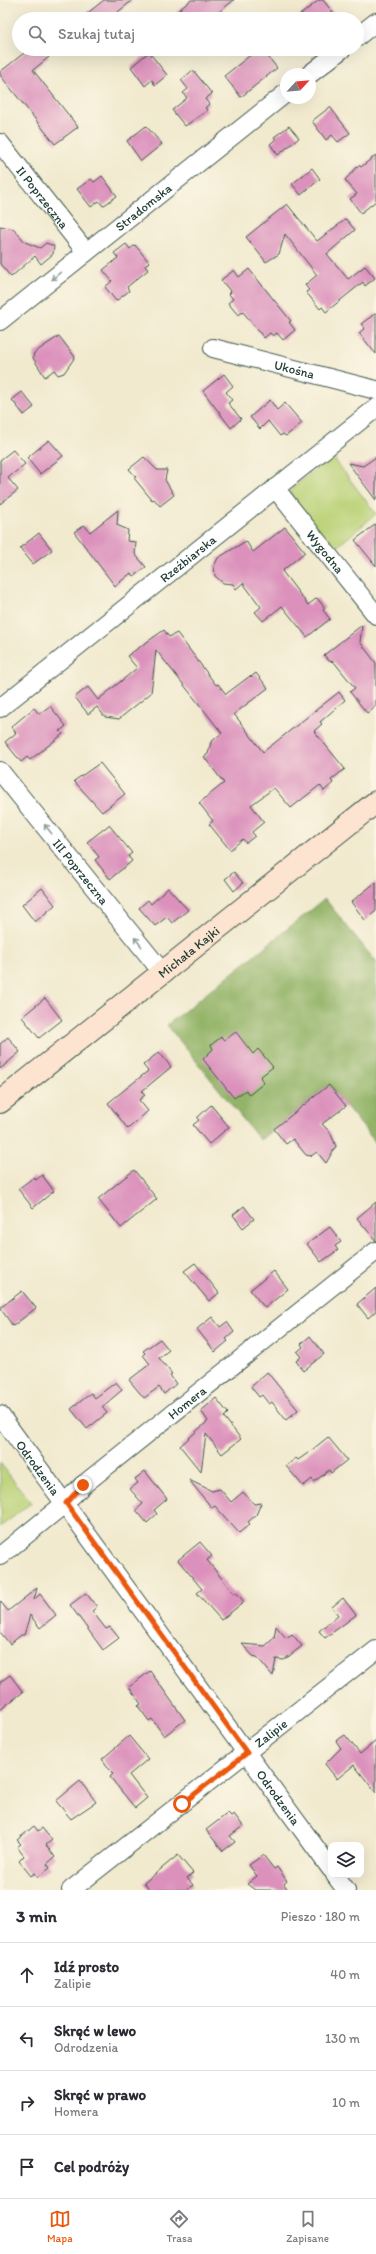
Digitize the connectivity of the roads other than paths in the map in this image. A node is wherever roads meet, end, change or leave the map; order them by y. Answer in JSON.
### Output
{"nodes":[{"id":1,"x":376,"y":22,"type":"edge"},
{"id":2,"x":364,"y":31,"type":"edge"},
{"id":3,"x":333,"y":56,"type":"edge"},
{"id":4,"x":316,"y":69,"type":"edge"},
{"id":5,"x":280,"y":99,"type":"edge"},
{"id":6,"x":0,"y":143,"type":"edge"},
{"id":7,"x":86,"y":252,"type":"junction"},
{"id":8,"x":0,"y":321,"type":"edge"},
{"id":9,"x":213,"y":348,"type":"dead end"},
{"id":10,"x":376,"y":390,"type":"edge"},
{"id":11,"x":376,"y":408,"type":"edge"},
{"id":12,"x":275,"y":488,"type":"junction"},
{"id":13,"x":376,"y":615,"type":"edge"},
{"id":14,"x":0,"y":708,"type":"edge"},
{"id":15,"x":0,"y":771,"type":"edge"},
{"id":16,"x":376,"y":802,"type":"edge"},
{"id":17,"x":162,"y":972,"type":"junction"},
{"id":18,"x":0,"y":1102,"type":"edge"},
{"id":19,"x":376,"y":1251,"type":"edge"},
{"id":20,"x":0,"y":1415,"type":"edge"},
{"id":21,"x":66,"y":1503,"type":"junction"},
{"id":22,"x":0,"y":1556,"type":"edge"},
{"id":23,"x":376,"y":1650,"type":"edge"},
{"id":24,"x":247,"y":1753,"type":"junction"},
{"id":25,"x":328,"y":1865,"type":"edge"},
{"id":26,"x":337,"y":1878,"type":"edge"},
{"id":27,"x":71,"y":1890,"type":"edge"},
{"id":28,"x":346,"y":1890,"type":"edge"}],
"edges":[{"from":1,"to":2,"type":"street"},
{"from":3,"to":4,"type":"street"},
{"from":5,"to":7,"type":"street","name":"Stradomska"},
{"from":6,"to":7,"type":"street","name":"II Poprzeczna"},
{"from":7,"to":8,"type":"street","name":"Stradomska","one_way":true},
{"from":9,"to":10,"type":"street","name":"Ukośna"},
{"from":11,"to":12,"type":"street","name":"Rzeźbiarska"},
{"from":12,"to":13,"type":"street","name":"Wygodna"},
{"from":12,"to":14,"type":"street","name":"Rzeźbiarska"},
{"from":17,"to":15,"type":"street","name":"III Poprzeczna","one_way":true},
{"from":16,"to":17,"type":"street","name":"Michała Kajki"},
{"from":17,"to":18,"type":"street","name":"Michała Kajki"},
{"from":19,"to":21,"type":"street","name":"Homera"},
{"from":20,"to":21,"type":"street","name":"Odrodzenia"},
{"from":21,"to":22,"type":"street","name":"Homera"},
{"from":21,"to":24,"type":"street","name":"Odrodzenia"},
{"from":23,"to":24,"type":"street","name":"Zalipie"},
{"from":24,"to":25,"type":"street","name":"Odrodzenia"},
{"from":24,"to":27,"type":"street","name":"Zalipie"},
{"from":26,"to":28,"type":"street"}]}
